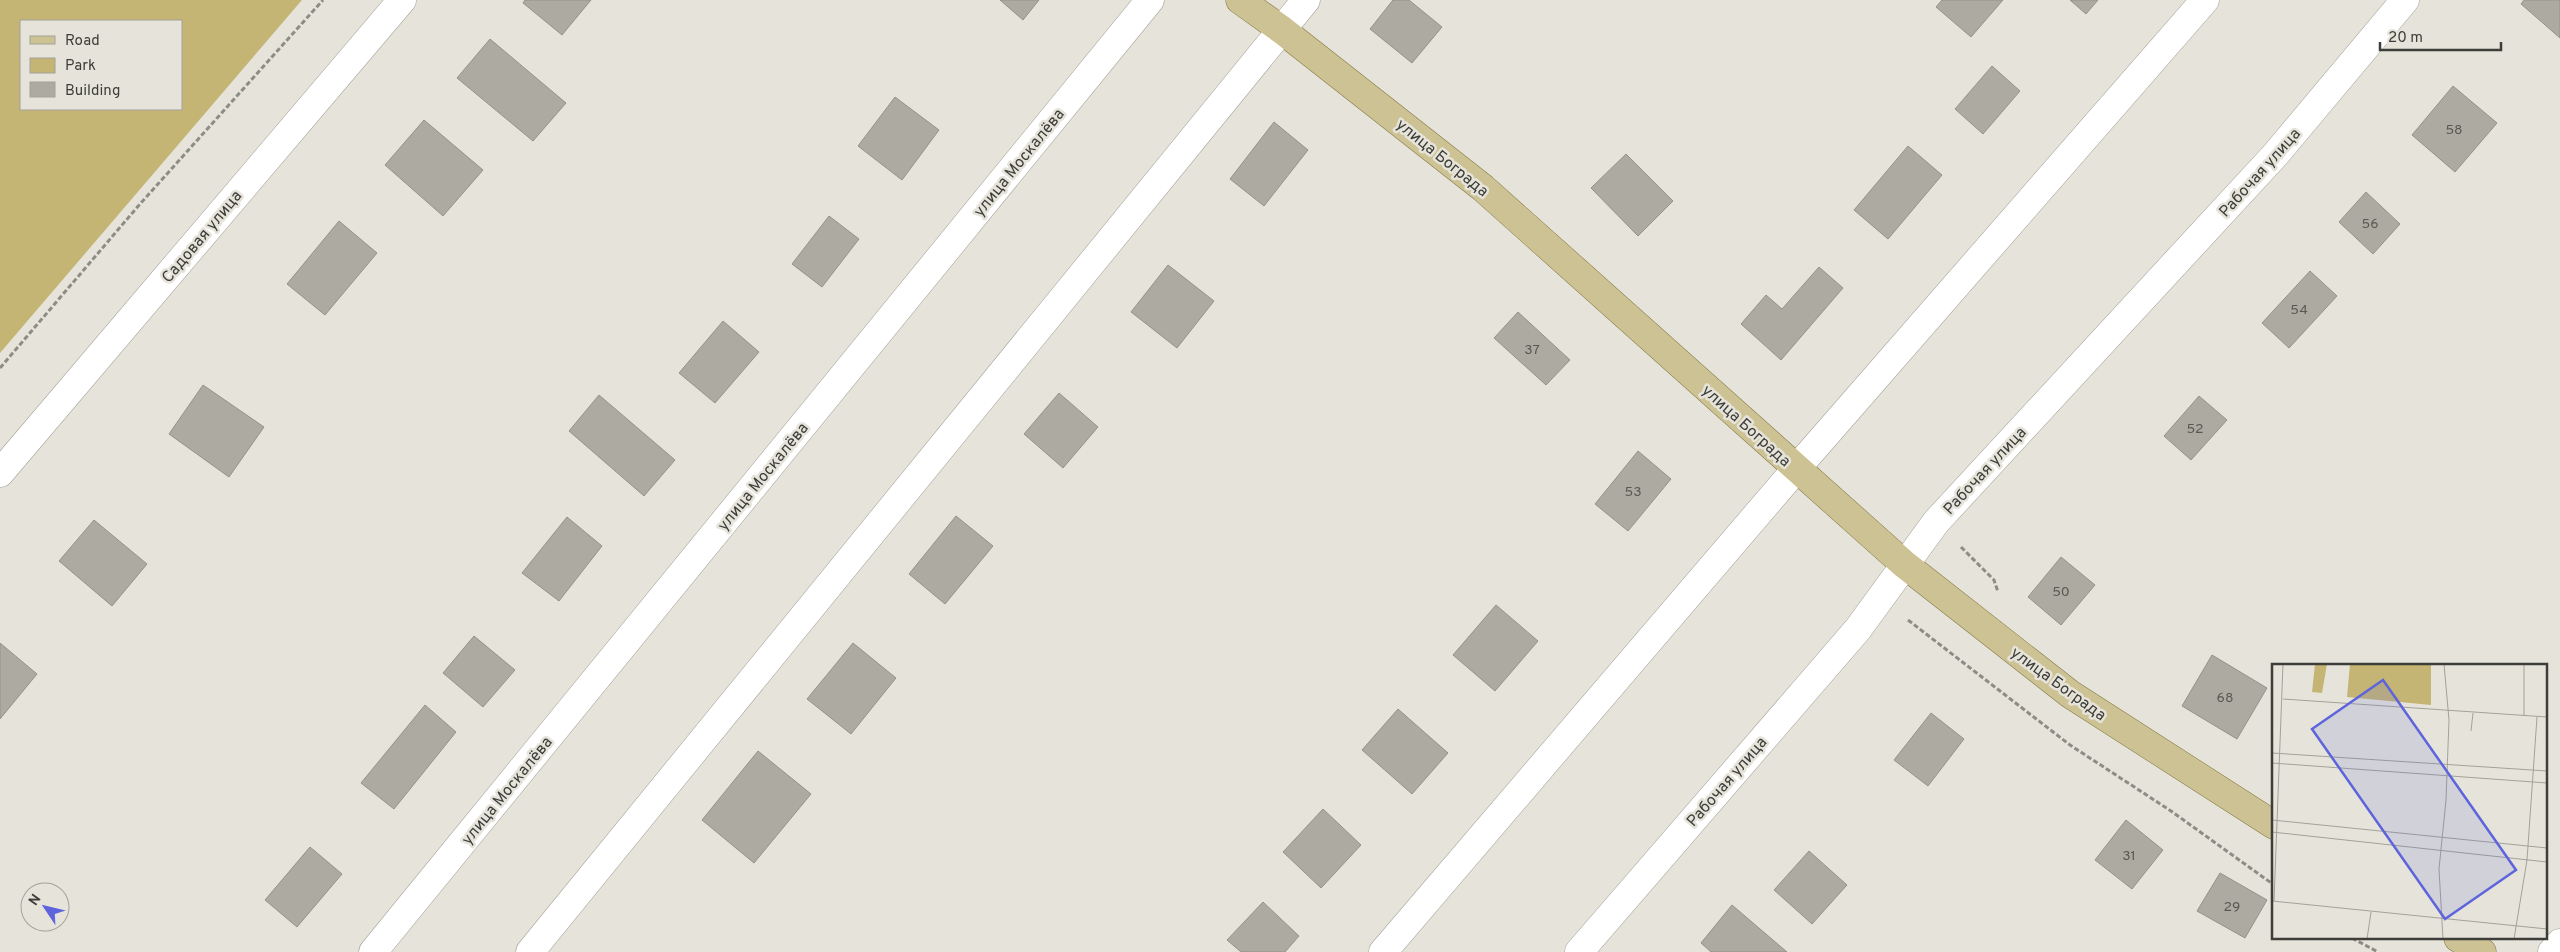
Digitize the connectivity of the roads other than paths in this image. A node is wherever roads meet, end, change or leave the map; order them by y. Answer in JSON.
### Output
{"nodes":[{"id":1,"x":402,"y":0,"type":"edge"},
{"id":2,"x":1150,"y":0,"type":"edge"},
{"id":3,"x":1240,"y":0,"type":"edge"},
{"id":4,"x":1306,"y":0,"type":"edge"},
{"id":5,"x":2204,"y":0,"type":"edge"},
{"id":6,"x":2404,"y":0,"type":"edge"},
{"id":7,"x":1282,"y":30,"type":"junction"},
{"id":8,"x":1796,"y":469,"type":"junction"},
{"id":9,"x":0,"y":473,"type":"edge"},
{"id":10,"x":1904,"y":564,"type":"junction"},
{"id":11,"x":2272,"y":824,"type":"edge"},
{"id":12,"x":2461,"y":940,"type":"edge"},
{"id":13,"x":2560,"y":943,"type":"edge"},
{"id":14,"x":373,"y":952,"type":"edge"},
{"id":15,"x":530,"y":952,"type":"edge"},
{"id":16,"x":1383,"y":952,"type":"edge"},
{"id":17,"x":1579,"y":952,"type":"edge"},
{"id":18,"x":2482,"y":952,"type":"edge"},
{"id":19,"x":2552,"y":952,"type":"edge"}],
"edges":[{"from":1,"to":9,"type":"street","name":"Садовая улица"},
{"from":2,"to":14,"type":"street","name":"улица Москалёва"},
{"from":3,"to":7,"type":"main road","name":"улица Бограда"},
{"from":4,"to":7,"type":"street"},
{"from":5,"to":8,"type":"street"},
{"from":6,"to":10,"type":"street","name":"Рабочая улица"},
{"from":7,"to":8,"type":"main road","name":"улица Бограда"},
{"from":7,"to":15,"type":"street"},
{"from":8,"to":10,"type":"main road","name":"улица Бограда"},
{"from":8,"to":16,"type":"street"},
{"from":10,"to":11,"type":"main road","name":"улица Бограда"},
{"from":10,"to":17,"type":"street","name":"Рабочая улица"},
{"from":12,"to":18,"type":"main road"},
{"from":13,"to":19,"type":"street"}]}
